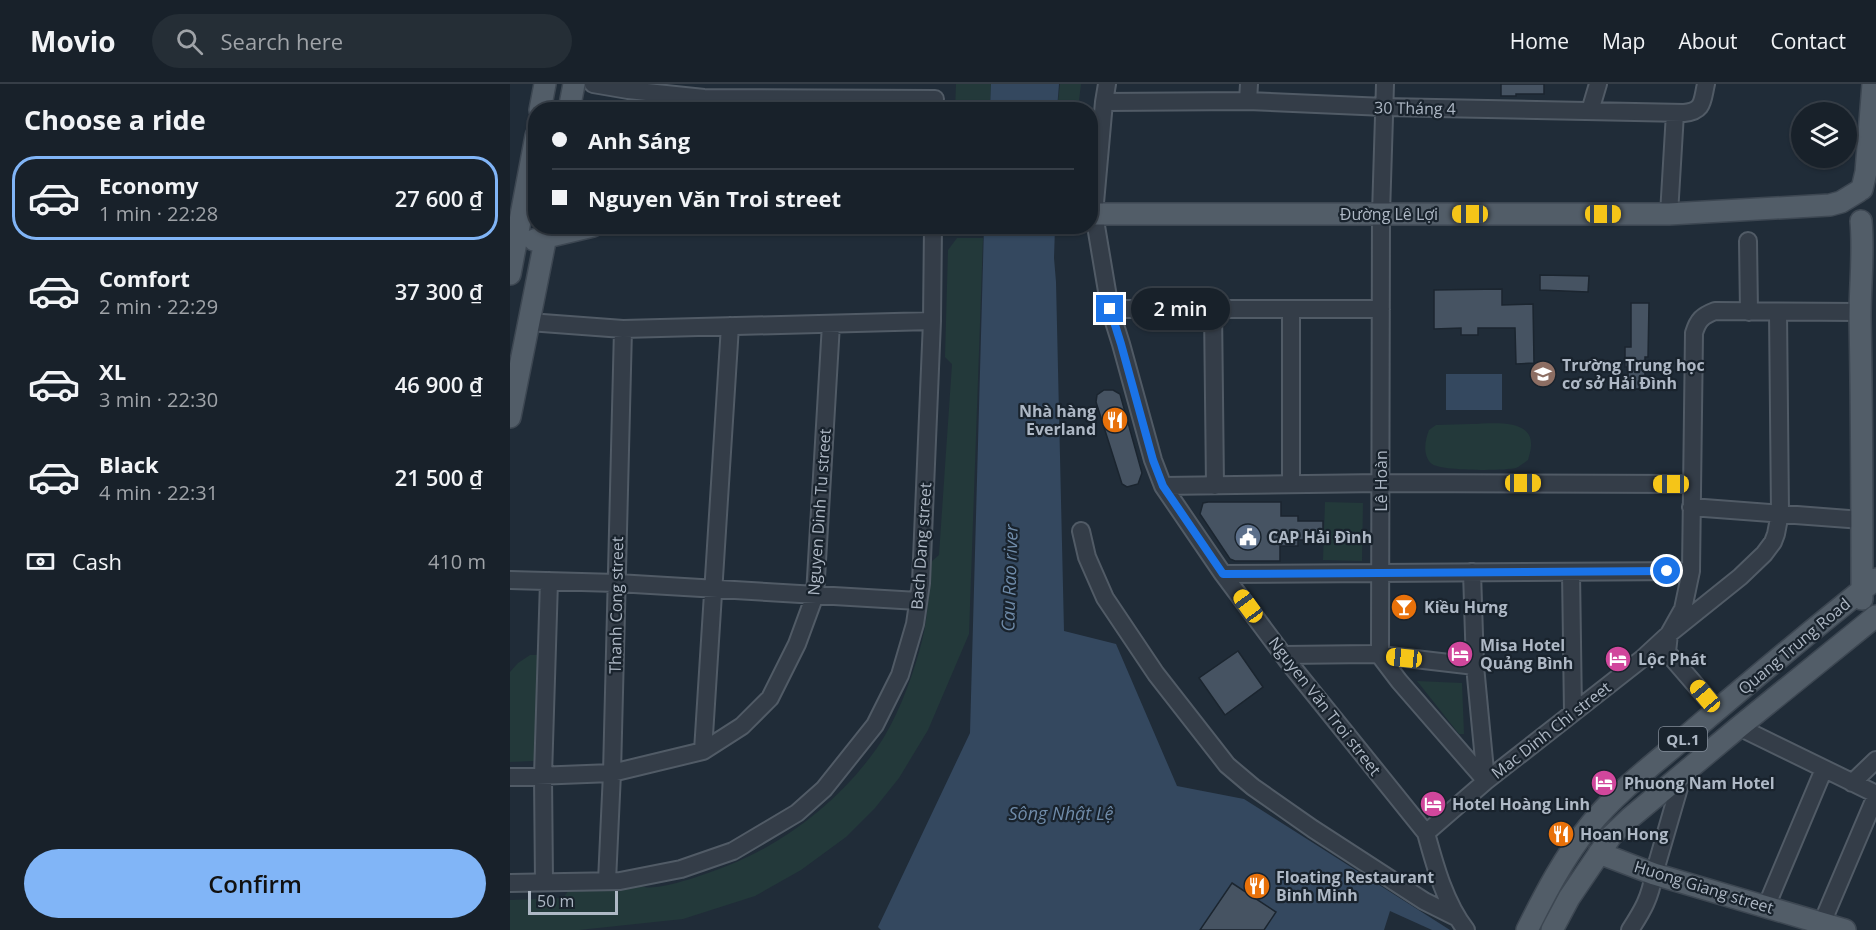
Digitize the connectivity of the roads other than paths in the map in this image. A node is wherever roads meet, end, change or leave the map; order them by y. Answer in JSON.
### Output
{"nodes":[{"id":1,"x":545,"y":84,"type":"edge"},
{"id":2,"x":574,"y":84,"type":"edge"},
{"id":3,"x":593,"y":84,"type":"edge"},
{"id":4,"x":1107,"y":84,"type":"edge"},
{"id":5,"x":1385,"y":84,"type":"edge"},
{"id":6,"x":1599,"y":84,"type":"edge"},
{"id":7,"x":1706,"y":84,"type":"edge"},
{"id":8,"x":1873,"y":84,"type":"edge"},
{"id":9,"x":686,"y":90,"type":"edge"},
{"id":10,"x":1248,"y":92,"type":"edge"},
{"id":11,"x":935,"y":97,"type":"edge"},
{"id":12,"x":542,"y":102,"type":"edge"},
{"id":13,"x":571,"y":102,"type":"edge"},
{"id":14,"x":1104,"y":102,"type":"junction"},
{"id":15,"x":1385,"y":107,"type":"junction"},
{"id":16,"x":1590,"y":111,"type":"junction"},
{"id":17,"x":1675,"y":113,"type":"junction"},
{"id":18,"x":1098,"y":163,"type":"edge"},
{"id":19,"x":528,"y":174,"type":"edge"},
{"id":20,"x":1866,"y":189,"type":"edge"},
{"id":21,"x":1830,"y":205,"type":"junction"},
{"id":22,"x":1098,"y":214,"type":"edge"},
{"id":23,"x":1381,"y":214,"type":"junction"},
{"id":24,"x":1669,"y":214,"type":"junction"},
{"id":25,"x":1864,"y":220,"type":"edge"},
{"id":26,"x":542,"y":234,"type":"edge"},
{"id":27,"x":547,"y":234,"type":"edge"},
{"id":28,"x":933,"y":234,"type":"edge"},
{"id":29,"x":1097,"y":234,"type":"edge"},
{"id":30,"x":1748,"y":241,"type":"dead end"},
{"id":31,"x":513,"y":246,"type":"edge"},
{"id":32,"x":510,"y":274,"type":"edge"},
{"id":33,"x":1110,"y":309,"type":"junction"},
{"id":34,"x":1213,"y":309,"type":"junction"},
{"id":35,"x":1291,"y":309,"type":"junction"},
{"id":36,"x":1381,"y":309,"type":"junction"},
{"id":37,"x":1749,"y":312,"type":"junction"},
{"id":38,"x":1778,"y":312,"type":"junction"},
{"id":39,"x":1860,"y":312,"type":"junction"},
{"id":40,"x":932,"y":321,"type":"junction"},
{"id":41,"x":529,"y":322,"type":"junction"},
{"id":42,"x":831,"y":324,"type":"junction"},
{"id":43,"x":729,"y":326,"type":"junction"},
{"id":44,"x":622,"y":329,"type":"junction"},
{"id":45,"x":510,"y":417,"type":"edge"},
{"id":46,"x":1380,"y":483,"type":"junction"},
{"id":47,"x":1291,"y":484,"type":"junction"},
{"id":48,"x":1691,"y":484,"type":"junction"},
{"id":49,"x":1163,"y":486,"type":"junction"},
{"id":50,"x":1215,"y":486,"type":"junction"},
{"id":51,"x":1691,"y":507,"type":"junction"},
{"id":52,"x":1780,"y":513,"type":"junction"},
{"id":53,"x":1862,"y":524,"type":"junction"},
{"id":54,"x":1081,"y":531,"type":"dead end"},
{"id":55,"x":1690,"y":571,"type":"junction"},
{"id":56,"x":1472,"y":572,"type":"junction"},
{"id":57,"x":1571,"y":572,"type":"junction"},
{"id":58,"x":1381,"y":573,"type":"junction"},
{"id":59,"x":1223,"y":574,"type":"junction"},
{"id":60,"x":510,"y":580,"type":"edge"},
{"id":61,"x":549,"y":581,"type":"junction"},
{"id":62,"x":617,"y":583,"type":"junction"},
{"id":63,"x":1869,"y":585,"type":"edge"},
{"id":64,"x":712,"y":589,"type":"junction"},
{"id":65,"x":815,"y":595,"type":"junction"},
{"id":66,"x":918,"y":601,"type":"junction"},
{"id":67,"x":1827,"y":619,"type":"junction"},
{"id":68,"x":1869,"y":622,"type":"edge"},
{"id":69,"x":1669,"y":634,"type":"junction"},
{"id":70,"x":1284,"y":655,"type":"junction"},
{"id":71,"x":1380,"y":656,"type":"junction"},
{"id":72,"x":1475,"y":666,"type":"junction"},
{"id":73,"x":1717,"y":710,"type":"junction"},
{"id":74,"x":1573,"y":713,"type":"junction"},
{"id":75,"x":1739,"y":727,"type":"junction"},
{"id":76,"x":703,"y":751,"type":"junction"},
{"id":77,"x":1876,"y":760,"type":"edge"},
{"id":78,"x":1824,"y":769,"type":"junction"},
{"id":79,"x":612,"y":773,"type":"junction"},
{"id":80,"x":1683,"y":774,"type":"junction"},
{"id":81,"x":543,"y":776,"type":"junction"},
{"id":82,"x":510,"y":777,"type":"edge"},
{"id":83,"x":1486,"y":781,"type":"junction"},
{"id":84,"x":1852,"y":783,"type":"junction"},
{"id":85,"x":1876,"y":795,"type":"edge"},
{"id":86,"x":1426,"y":833,"type":"junction"},
{"id":87,"x":1599,"y":852,"type":"junction"},
{"id":88,"x":1654,"y":874,"type":"junction"},
{"id":89,"x":607,"y":881,"type":"junction"},
{"id":90,"x":544,"y":882,"type":"junction"},
{"id":91,"x":510,"y":883,"type":"edge"},
{"id":92,"x":1766,"y":907,"type":"junction"},
{"id":93,"x":1461,"y":923,"type":"edge"},
{"id":94,"x":1822,"y":923,"type":"junction"},
{"id":95,"x":1527,"y":930,"type":"edge"},
{"id":96,"x":1552,"y":930,"type":"edge"},
{"id":97,"x":1630,"y":930,"type":"edge"},
{"id":98,"x":1845,"y":930,"type":"edge"}],
"edges":[{"from":1,"to":12,"type":"main road"},
{"from":2,"to":13,"type":"main road"},
{"from":3,"to":9,"type":"street"},
{"from":4,"to":14,"type":"street","name":"Nguyen Văn Troi street"},
{"from":5,"to":15,"type":"street","name":"Lê Hoàn"},
{"from":6,"to":16,"type":"street"},
{"from":7,"to":17,"type":"street","name":"30 Tháng 4"},
{"from":8,"to":20,"type":"main road"},
{"from":9,"to":11,"type":"street"},
{"from":10,"to":14,"type":"street","name":"30 Tháng 4"},
{"from":10,"to":15,"type":"street","name":"30 Tháng 4"},
{"from":14,"to":18,"type":"street","name":"Nguyen Văn Troi street"},
{"from":15,"to":16,"type":"street","name":"30 Tháng 4"},
{"from":15,"to":23,"type":"street","name":"Lê Hoàn"},
{"from":16,"to":17,"type":"street","name":"30 Tháng 4"},
{"from":17,"to":24,"type":"street"},
{"from":19,"to":31,"type":"main road"},
{"from":20,"to":21,"type":"main road","name":"Đường Lê Lợi"},
{"from":20,"to":25,"type":"main road"},
{"from":21,"to":24,"type":"main road","name":"Đường Lê Lợi"},
{"from":21,"to":25,"type":"main road","name":"Đường Lê Lợi"},
{"from":22,"to":23,"type":"main road","name":"Đường Lê Lợi"},
{"from":23,"to":24,"type":"main road","name":"Đường Lê Lợi"},
{"from":23,"to":36,"type":"street","name":"Lê Hoàn"},
{"from":25,"to":39,"type":"main road"},
{"from":26,"to":31,"type":"main road"},
{"from":27,"to":41,"type":"main road"},
{"from":28,"to":40,"type":"street","name":"Bach Dang street"},
{"from":29,"to":33,"type":"street","name":"Nguyen Văn Troi street"},
{"from":30,"to":37,"type":"street"},
{"from":31,"to":32,"type":"main road"},
{"from":33,"to":34,"type":"street"},
{"from":33,"to":49,"type":"street","name":"Nguyen Văn Troi street"},
{"from":34,"to":35,"type":"street"},
{"from":34,"to":50,"type":"street"},
{"from":35,"to":36,"type":"street"},
{"from":35,"to":47,"type":"street"},
{"from":36,"to":46,"type":"street","name":"Lê Hoàn"},
{"from":37,"to":38,"type":"street"},
{"from":37,"to":48,"type":"street"},
{"from":38,"to":39,"type":"street"},
{"from":38,"to":52,"type":"street","name":"Mac Dinh Chi street"},
{"from":39,"to":53,"type":"main road"},
{"from":40,"to":42,"type":"street"},
{"from":40,"to":66,"type":"street","name":"Bach Dang street"},
{"from":41,"to":44,"type":"street"},
{"from":41,"to":45,"type":"main road"},
{"from":42,"to":43,"type":"street"},
{"from":42,"to":65,"type":"street","name":"Nguyen Dinh Tu street"},
{"from":43,"to":44,"type":"street"},
{"from":43,"to":64,"type":"street"},
{"from":44,"to":62,"type":"street","name":"Thanh Cong street"},
{"from":46,"to":47,"type":"street"},
{"from":46,"to":48,"type":"street"},
{"from":46,"to":58,"type":"street","name":"Lê Hoàn"},
{"from":47,"to":50,"type":"street"},
{"from":48,"to":51,"type":"street"},
{"from":49,"to":50,"type":"street"},
{"from":49,"to":59,"type":"street","name":"Nguyen Văn Troi street"},
{"from":51,"to":52,"type":"street"},
{"from":51,"to":55,"type":"street"},
{"from":52,"to":53,"type":"street"},
{"from":52,"to":69,"type":"street","name":"Mac Dinh Chi street"},
{"from":53,"to":63,"type":"main road"},
{"from":53,"to":67,"type":"main road"},
{"from":54,"to":93,"type":"street"},
{"from":55,"to":57,"type":"street"},
{"from":55,"to":69,"type":"street"},
{"from":56,"to":57,"type":"street"},
{"from":56,"to":58,"type":"street"},
{"from":56,"to":72,"type":"street"},
{"from":57,"to":74,"type":"street"},
{"from":58,"to":59,"type":"street"},
{"from":58,"to":71,"type":"street","name":"Lê Hoàn"},
{"from":59,"to":70,"type":"street","name":"Nguyen Văn Troi street"},
{"from":60,"to":61,"type":"street"},
{"from":61,"to":62,"type":"street"},
{"from":61,"to":81,"type":"street"},
{"from":62,"to":64,"type":"street"},
{"from":62,"to":79,"type":"street","name":"Thanh Cong street"},
{"from":63,"to":67,"type":"main road","name":"Quang Trung Road","number":"QL.1"},
{"from":63,"to":68,"type":"main road"},
{"from":64,"to":65,"type":"street"},
{"from":64,"to":76,"type":"street"},
{"from":65,"to":66,"type":"street"},
{"from":65,"to":76,"type":"street","name":"Nguyen Dinh Tu street"},
{"from":66,"to":89,"type":"street","name":"Bach Dang street"},
{"from":67,"to":73,"type":"main road","name":"Quang Trung Road","number":"QL.1"},
{"from":68,"to":75,"type":"main road","name":"Quang Trung Road","number":"QL.1"},
{"from":69,"to":73,"type":"street"},
{"from":69,"to":74,"type":"street","name":"Mac Dinh Chi street"},
{"from":70,"to":71,"type":"street"},
{"from":70,"to":86,"type":"street","name":"Nguyen Văn Troi street"},
{"from":71,"to":72,"type":"street"},
{"from":71,"to":83,"type":"street"},
{"from":72,"to":83,"type":"street"},
{"from":73,"to":75,"type":"main road"},
{"from":73,"to":95,"type":"main road","name":"Quang Trung Road","number":"QL.1"},
{"from":74,"to":83,"type":"street","name":"Mac Dinh Chi street"},
{"from":75,"to":78,"type":"street"},
{"from":75,"to":80,"type":"main road","name":"Quang Trung Road","number":"QL.1"},
{"from":76,"to":79,"type":"street","name":"Nguyen Dinh Tu street"},
{"from":77,"to":84,"type":"street"},
{"from":78,"to":84,"type":"street"},
{"from":78,"to":92,"type":"street"},
{"from":79,"to":81,"type":"street","name":"Nguyen Dinh Tu street"},
{"from":79,"to":89,"type":"street","name":"Thanh Cong street"},
{"from":80,"to":87,"type":"main road","name":"Quang Trung Road","number":"QL.1"},
{"from":80,"to":88,"type":"street"},
{"from":81,"to":82,"type":"street","name":"Nguyen Dinh Tu street"},
{"from":81,"to":90,"type":"street"},
{"from":83,"to":86,"type":"street","name":"Mac Dinh Chi street"},
{"from":84,"to":85,"type":"street"},
{"from":85,"to":94,"type":"street"},
{"from":86,"to":93,"type":"street","name":"Nguyen Văn Troi street"},
{"from":87,"to":88,"type":"main road","name":"Huong Giang street"},
{"from":87,"to":96,"type":"main road","name":"Quang Trung Road","number":"QL.1"},
{"from":88,"to":92,"type":"main road","name":"Huong Giang street"},
{"from":88,"to":97,"type":"street"},
{"from":89,"to":90,"type":"street","name":"Bach Dang street"},
{"from":90,"to":91,"type":"street","name":"Bach Dang street"},
{"from":92,"to":94,"type":"main road","name":"Huong Giang street"},
{"from":94,"to":98,"type":"main road","name":"Huong Giang street"}]}
